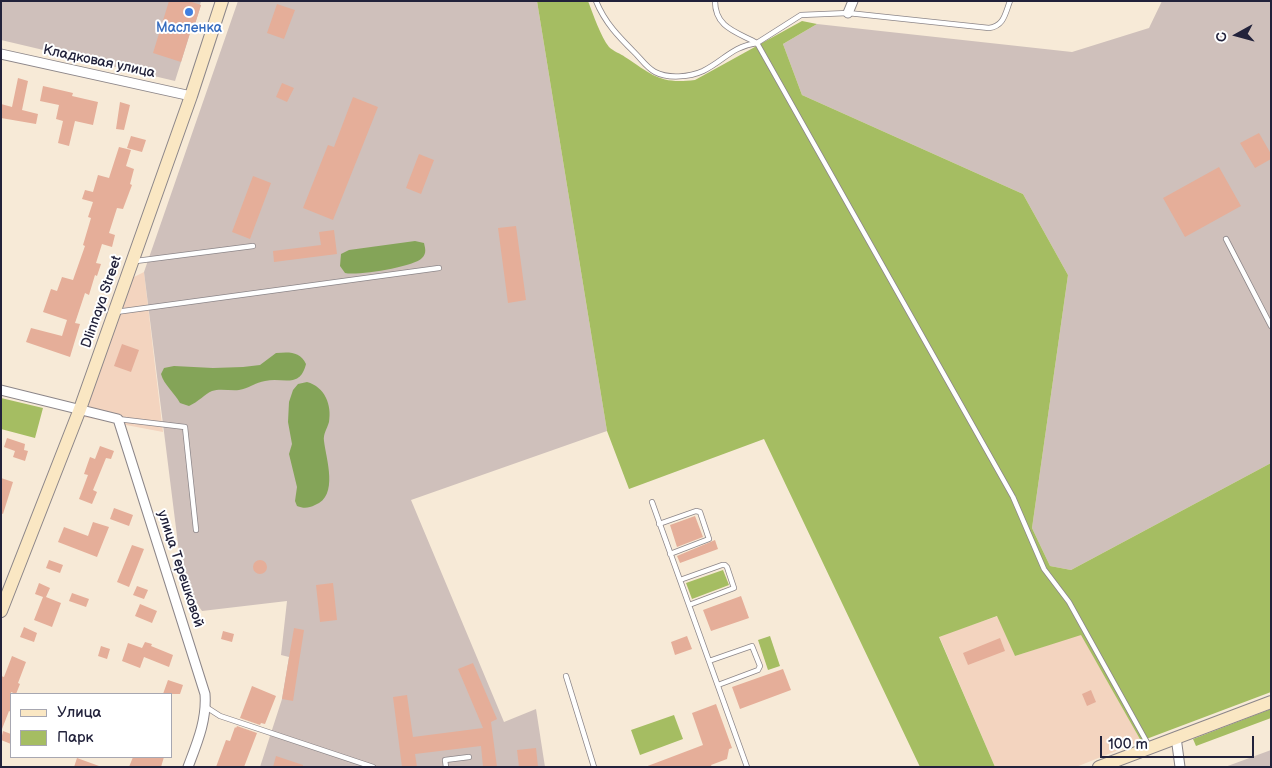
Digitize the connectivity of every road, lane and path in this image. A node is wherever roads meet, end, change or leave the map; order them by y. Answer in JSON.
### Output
{"nodes":[{"id":1,"x":222,"y":1,"type":"edge"},
{"id":2,"x":596,"y":1,"type":"edge"},
{"id":3,"x":715,"y":1,"type":"edge"},
{"id":4,"x":853,"y":1,"type":"edge"},
{"id":5,"x":1010,"y":1,"type":"edge"},
{"id":6,"x":848,"y":13,"type":"junction"},
{"id":7,"x":757,"y":43,"type":"junction"},
{"id":8,"x":1,"y":54,"type":"edge"},
{"id":9,"x":191,"y":96,"type":"junction"},
{"id":10,"x":1226,"y":239,"type":"dead end"},
{"id":11,"x":253,"y":246,"type":"dead end"},
{"id":12,"x":132,"y":261,"type":"junction"},
{"id":13,"x":439,"y":268,"type":"dead end"},
{"id":14,"x":114,"y":312,"type":"junction"},
{"id":15,"x":1271,"y":326,"type":"edge"},
{"id":16,"x":1,"y":390,"type":"edge"},
{"id":17,"x":80,"y":409,"type":"junction"},
{"id":18,"x":118,"y":419,"type":"junction"},
{"id":19,"x":652,"y":502,"type":"dead end"},
{"id":20,"x":660,"y":524,"type":"junction"},
{"id":21,"x":196,"y":530,"type":"dead end"},
{"id":22,"x":670,"y":554,"type":"junction"},
{"id":23,"x":680,"y":580,"type":"junction"},
{"id":24,"x":689,"y":605,"type":"junction"},
{"id":25,"x":1,"y":611,"type":"edge"},
{"id":26,"x":709,"y":661,"type":"junction"},
{"id":27,"x":566,"y":676,"type":"dead end"},
{"id":28,"x":718,"y":685,"type":"junction"},
{"id":29,"x":1271,"y":702,"type":"edge"},
{"id":30,"x":206,"y":707,"type":"junction"},
{"id":31,"x":1176,"y":737,"type":"junction"},
{"id":32,"x":1149,"y":747,"type":"junction"},
{"id":33,"x":469,"y":757,"type":"dead end"},
{"id":34,"x":188,"y":767,"type":"edge"},
{"id":35,"x":373,"y":767,"type":"edge"},
{"id":36,"x":446,"y":767,"type":"edge"},
{"id":37,"x":594,"y":767,"type":"edge"},
{"id":38,"x":747,"y":767,"type":"edge"},
{"id":39,"x":1099,"y":767,"type":"edge"},
{"id":40,"x":1180,"y":767,"type":"edge"}],
"edges":[{"from":1,"to":9,"type":"street","name":"Dlinnaya Street"},
{"from":2,"to":7,"type":"lane"},
{"from":3,"to":7,"type":"lane"},
{"from":4,"to":6,"type":"street"},
{"from":5,"to":6,"type":"lane"},
{"from":6,"to":7,"type":"lane"},
{"from":7,"to":32,"type":"lane"},
{"from":8,"to":9,"type":"street","name":"Кладковая улица"},
{"from":9,"to":12,"type":"street","name":"Dlinnaya Street"},
{"from":10,"to":15,"type":"lane"},
{"from":11,"to":12,"type":"lane"},
{"from":12,"to":14,"type":"street","name":"Dlinnaya Street"},
{"from":13,"to":14,"type":"lane"},
{"from":14,"to":17,"type":"street","name":"Dlinnaya Street"},
{"from":16,"to":17,"type":"street"},
{"from":17,"to":18,"type":"street"},
{"from":17,"to":25,"type":"street","name":"Dlinnaya Street"},
{"from":18,"to":21,"type":"lane"},
{"from":18,"to":30,"type":"street","name":"улица Терешковой"},
{"from":19,"to":20,"type":"lane"},
{"from":20,"to":22,"type":"lane"},
{"from":20,"to":22,"type":"lane"},
{"from":22,"to":23,"type":"lane"},
{"from":23,"to":24,"type":"lane"},
{"from":23,"to":24,"type":"lane"},
{"from":24,"to":26,"type":"lane"},
{"from":26,"to":28,"type":"lane"},
{"from":26,"to":28,"type":"lane"},
{"from":27,"to":37,"type":"lane"},
{"from":28,"to":38,"type":"lane"},
{"from":29,"to":31,"type":"street"},
{"from":30,"to":34,"type":"street","name":"улица Терешковой"},
{"from":30,"to":35,"type":"lane"},
{"from":31,"to":32,"type":"street"},
{"from":31,"to":40,"type":"street"},
{"from":32,"to":39,"type":"street"},
{"from":33,"to":36,"type":"lane"}]}
